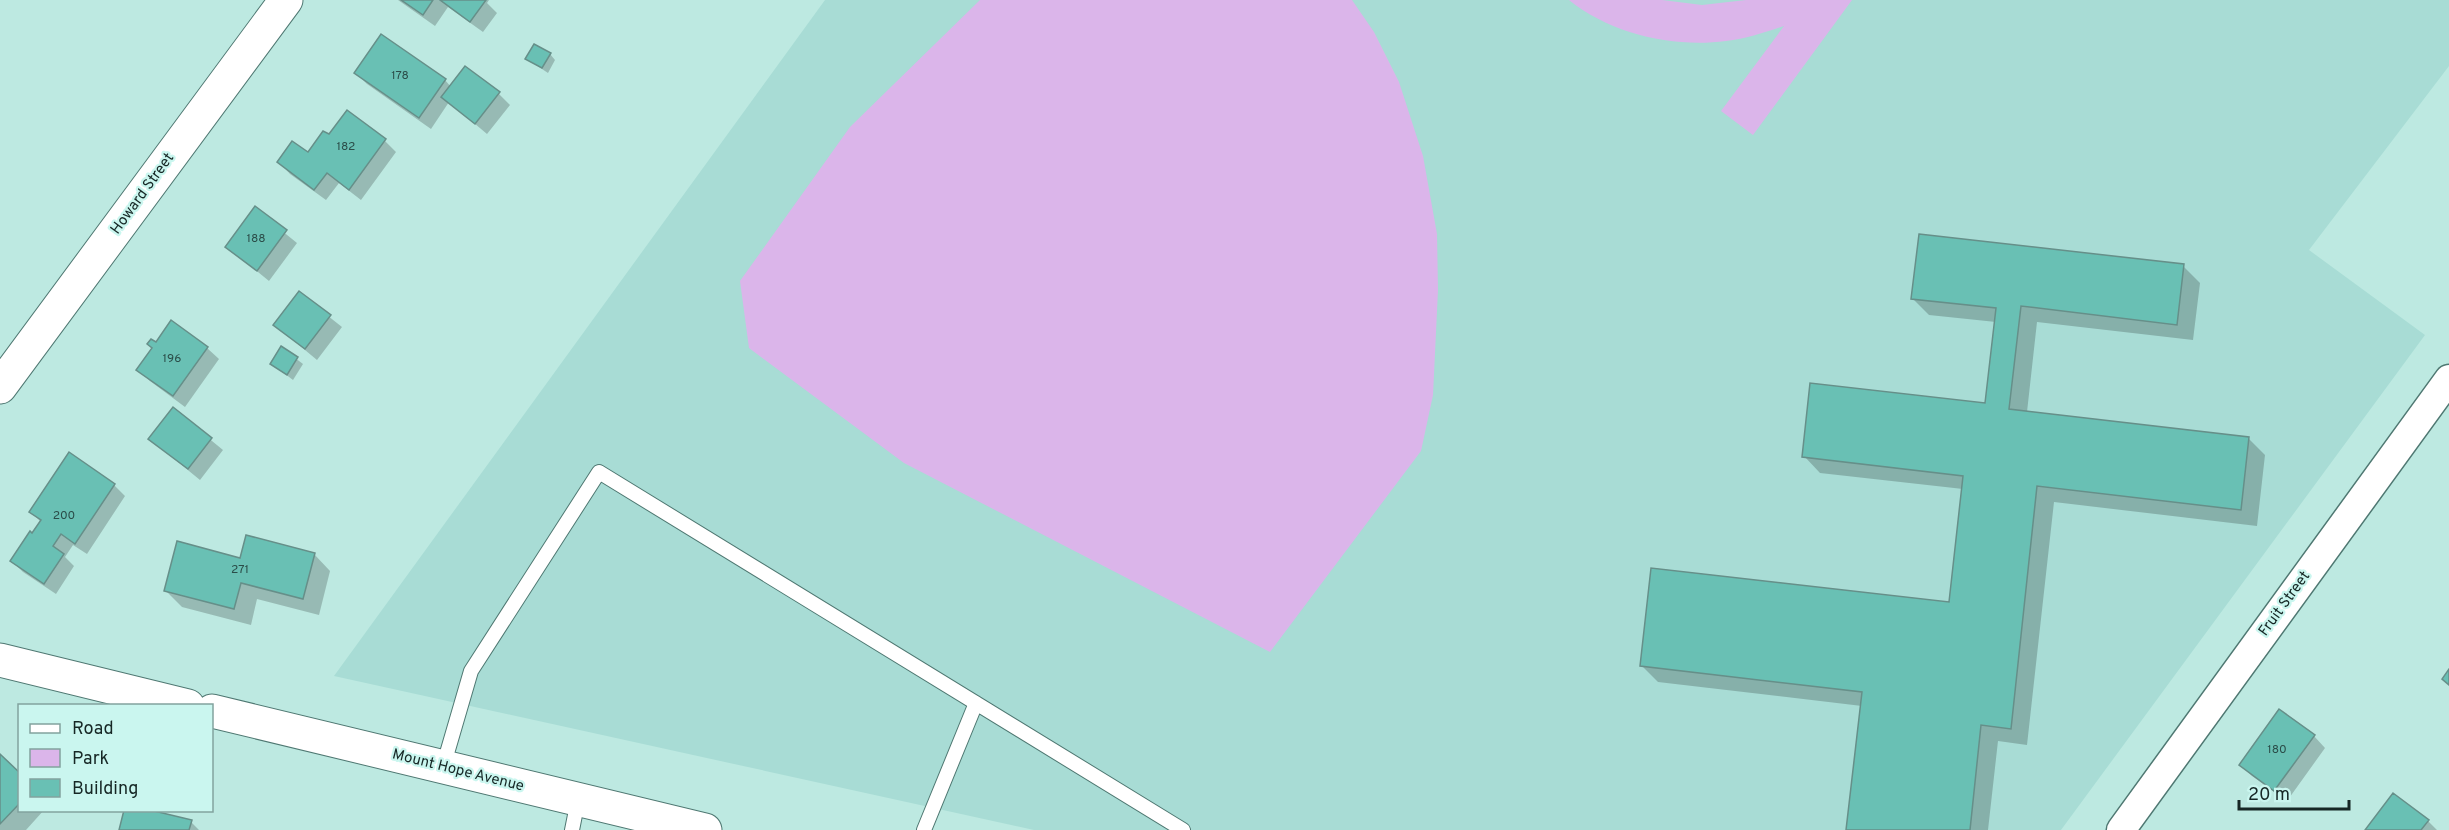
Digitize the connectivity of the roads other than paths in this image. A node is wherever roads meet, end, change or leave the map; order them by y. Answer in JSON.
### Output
{"nodes":[{"id":1,"x":286,"y":0,"type":"edge"},
{"id":2,"x":2449,"y":379,"type":"edge"},
{"id":3,"x":0,"y":387,"type":"edge"},
{"id":4,"x":0,"y":660,"type":"edge"},
{"id":5,"x":976,"y":703,"type":"junction"},
{"id":6,"x":184,"y":704,"type":"edge"},
{"id":7,"x":213,"y":711,"type":"edge"},
{"id":8,"x":443,"y":767,"type":"junction"},
{"id":9,"x":575,"y":815,"type":"edge"},
{"id":10,"x":687,"y":828,"type":"edge"},
{"id":11,"x":924,"y":830,"type":"edge"},
{"id":12,"x":1183,"y":830,"type":"edge"},
{"id":13,"x":2121,"y":830,"type":"edge"}],
"edges":[{"from":1,"to":3,"type":"street","name":"Howard Street"},
{"from":2,"to":13,"type":"street","name":"Fruit Street"},
{"from":4,"to":6,"type":"street"},
{"from":5,"to":8,"type":"lane"},
{"from":5,"to":11,"type":"lane"},
{"from":5,"to":12,"type":"lane"},
{"from":7,"to":8,"type":"street","name":"Mount Hope Avenue"},
{"from":8,"to":9,"type":"street","name":"Mount Hope Avenue"},
{"from":9,"to":10,"type":"street","name":"Mount Hope Avenue"}]}
